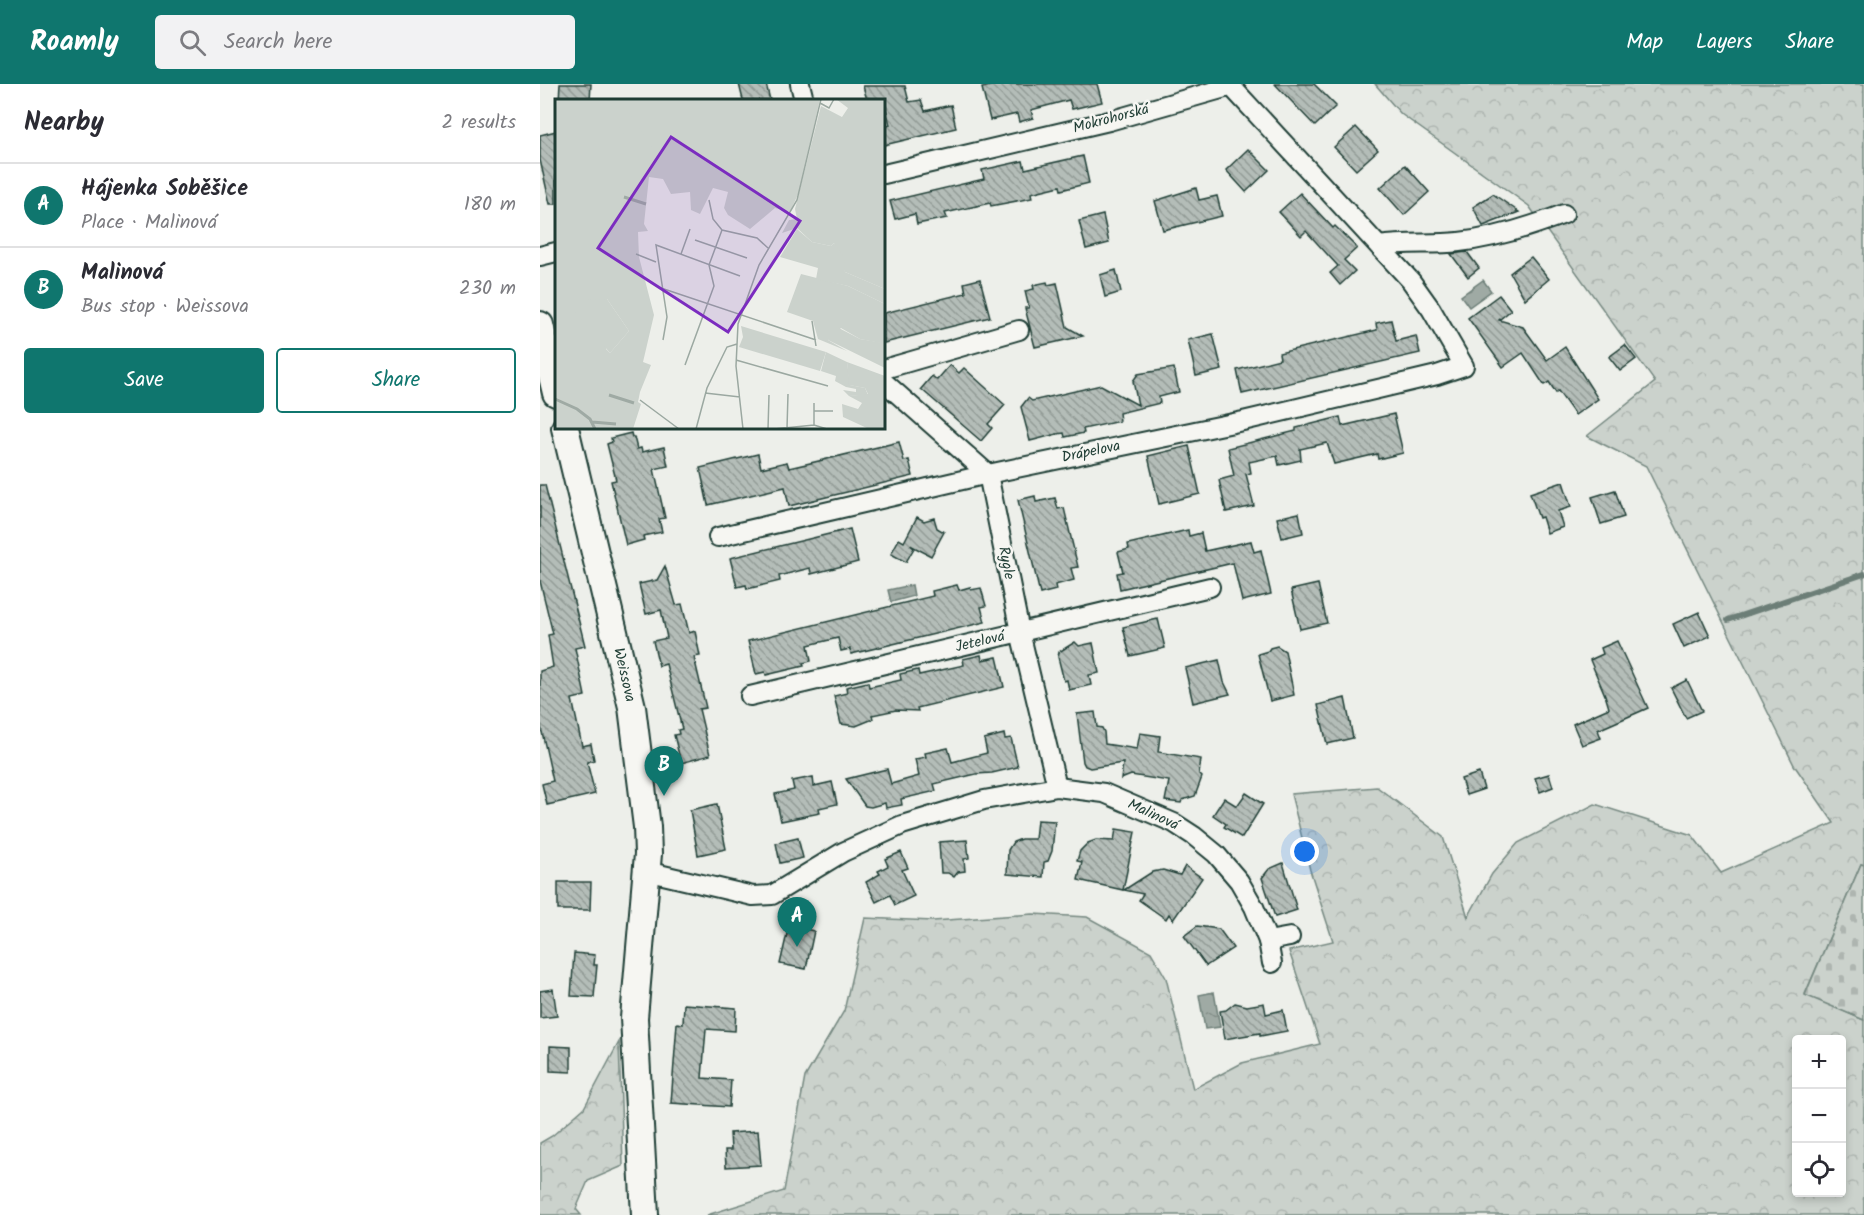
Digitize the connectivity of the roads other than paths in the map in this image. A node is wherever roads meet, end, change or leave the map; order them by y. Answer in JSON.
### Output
{"nodes":[{"id":1,"x":800,"y":84,"type":"edge"},
{"id":2,"x":1231,"y":85,"type":"edge"},
{"id":3,"x":804,"y":99,"type":"edge"},
{"id":4,"x":885,"y":174,"type":"edge"},
{"id":5,"x":1564,"y":214,"type":"dead end"},
{"id":6,"x":1379,"y":246,"type":"junction"},
{"id":7,"x":555,"y":252,"type":"edge"},
{"id":8,"x":540,"y":256,"type":"edge"},
{"id":9,"x":540,"y":325,"type":"edge"},
{"id":10,"x":1019,"y":330,"type":"dead end"},
{"id":11,"x":1464,"y":366,"type":"joint"},
{"id":12,"x":885,"y":369,"type":"edge"},
{"id":13,"x":885,"y":383,"type":"edge"},
{"id":14,"x":555,"y":389,"type":"edge"},
{"id":15,"x":565,"y":429,"type":"edge"},
{"id":16,"x":988,"y":474,"type":"junction"},
{"id":17,"x":718,"y":537,"type":"dead end"},
{"id":18,"x":1210,"y":587,"type":"dead end"},
{"id":19,"x":1020,"y":632,"type":"junction"},
{"id":20,"x":750,"y":696,"type":"dead end"},
{"id":21,"x":1057,"y":787,"type":"junction"},
{"id":22,"x":646,"y":871,"type":"junction"},
{"id":23,"x":1290,"y":938,"type":"dead end"},
{"id":24,"x":1268,"y":941,"type":"junction"},
{"id":25,"x":1272,"y":963,"type":"dead end"},
{"id":26,"x":645,"y":1215,"type":"edge"}],
"edges":[{"from":1,"to":3,"type":"street"},
{"from":2,"to":4,"type":"street","name":"Mokrohorská"},
{"from":2,"to":6,"type":"street","name":"Mokrohorská"},
{"from":5,"to":6,"type":"street"},
{"from":6,"to":11,"type":"street","name":"Mokrohorská"},
{"from":7,"to":8,"type":"street"},
{"from":9,"to":14,"type":"street"},
{"from":10,"to":12,"type":"street"},
{"from":11,"to":16,"type":"street","name":"Drápelova"},
{"from":13,"to":16,"type":"street"},
{"from":15,"to":22,"type":"street","name":"Weissova"},
{"from":16,"to":17,"type":"street","name":"Drápelova"},
{"from":16,"to":19,"type":"street","name":"Rygle"},
{"from":18,"to":19,"type":"street","name":"Jetelová"},
{"from":19,"to":20,"type":"street","name":"Jetelová"},
{"from":19,"to":21,"type":"street","name":"Rygle"},
{"from":21,"to":22,"type":"street","name":"Malinová"},
{"from":21,"to":24,"type":"street","name":"Malinová"},
{"from":22,"to":26,"type":"street","name":"Weissova"},
{"from":23,"to":24,"type":"street"},
{"from":24,"to":25,"type":"street","name":"Malinová"}]}
